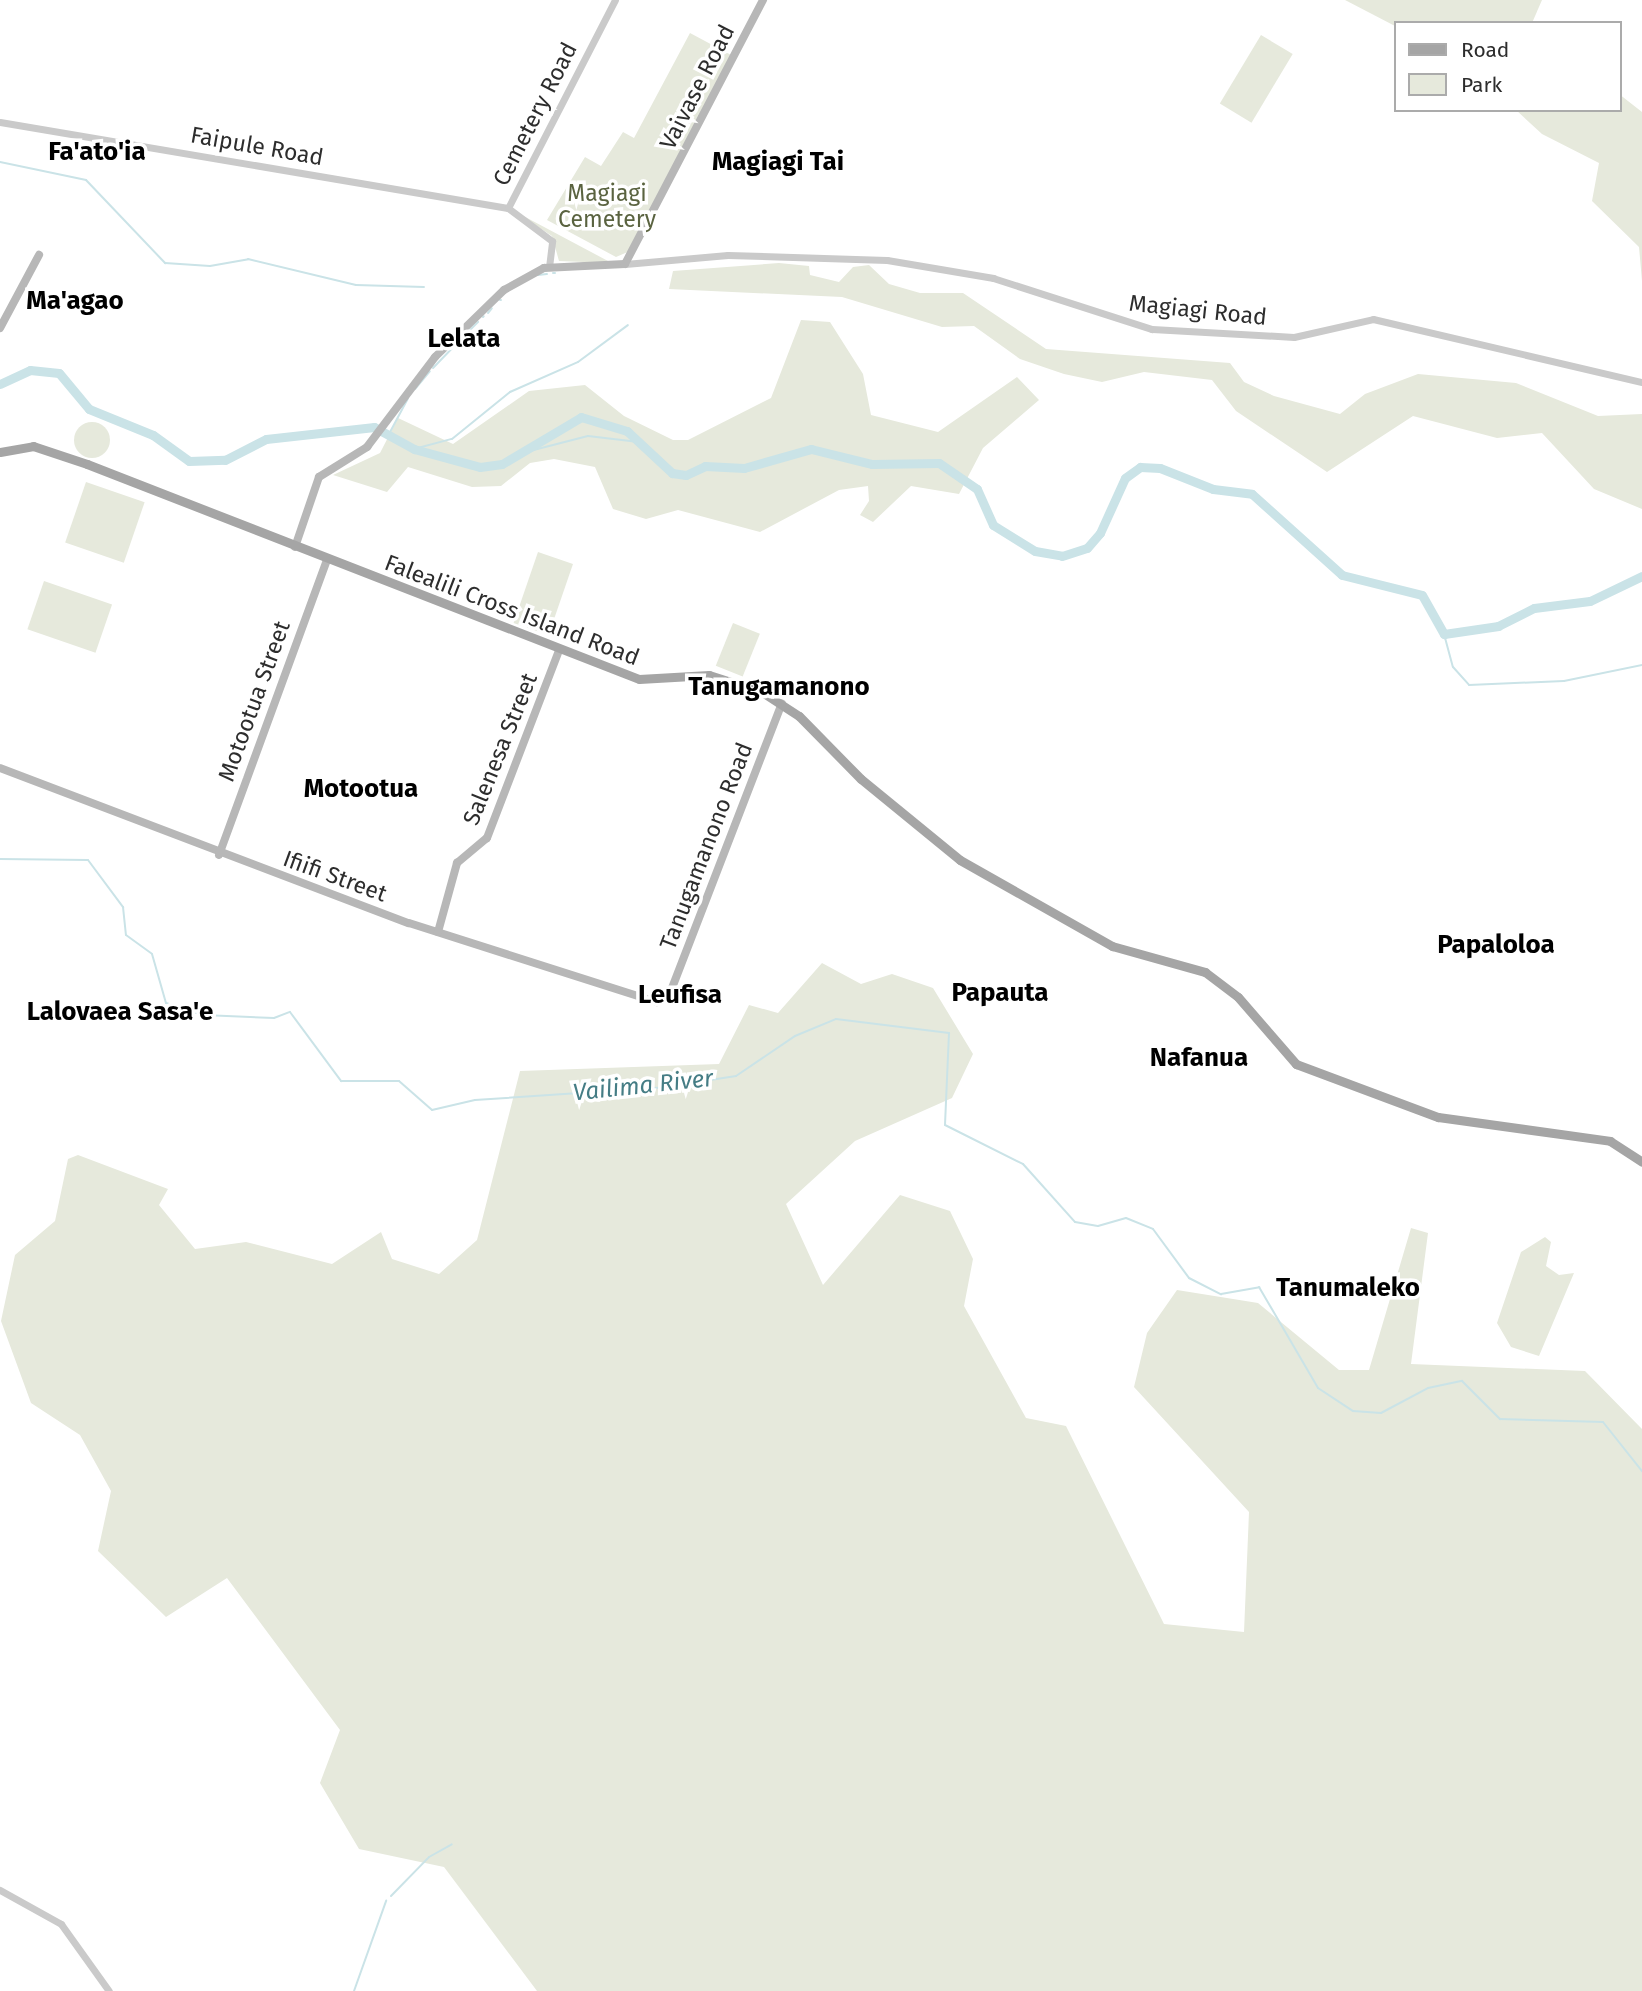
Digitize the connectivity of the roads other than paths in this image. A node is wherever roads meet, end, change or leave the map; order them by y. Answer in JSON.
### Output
{"nodes":[{"id":1,"x":615,"y":0,"type":"edge"},
{"id":2,"x":763,"y":0,"type":"edge"},
{"id":3,"x":0,"y":122,"type":"edge"},
{"id":4,"x":508,"y":208,"type":"junction"},
{"id":5,"x":39,"y":255,"type":"dead end"},
{"id":6,"x":625,"y":264,"type":"junction"},
{"id":7,"x":549,"y":267,"type":"junction"},
{"id":8,"x":0,"y":328,"type":"edge"},
{"id":9,"x":1642,"y":382,"type":"edge"},
{"id":10,"x":0,"y":452,"type":"edge"},
{"id":11,"x":295,"y":547,"type":"junction"},
{"id":12,"x":327,"y":560,"type":"junction"},
{"id":13,"x":559,"y":650,"type":"junction"},
{"id":14,"x":782,"y":703,"type":"junction"},
{"id":15,"x":0,"y":768,"type":"edge"},
{"id":16,"x":219,"y":855,"type":"junction"},
{"id":17,"x":438,"y":932,"type":"junction"},
{"id":18,"x":662,"y":1000,"type":"joint"},
{"id":19,"x":1642,"y":1162,"type":"edge"},
{"id":20,"x":0,"y":1891,"type":"edge"},
{"id":21,"x":109,"y":1991,"type":"edge"}],
"edges":[{"from":1,"to":4,"type":"street","name":"Cemetery Road"},
{"from":2,"to":6,"type":"main road","name":"Vaivase Road"},
{"from":3,"to":4,"type":"street","name":"Faipule Road"},
{"from":4,"to":7,"type":"street","name":"Cemetery Road"},
{"from":5,"to":8,"type":"main road"},
{"from":6,"to":7,"type":"main road"},
{"from":6,"to":9,"type":"street","name":"Magiagi Road"},
{"from":7,"to":11,"type":"main road"},
{"from":10,"to":11,"type":"main road","name":"Falealili Cross Island Road"},
{"from":11,"to":12,"type":"main road","name":"Falealili Cross Island Road"},
{"from":12,"to":13,"type":"main road","name":"Falealili Cross Island Road"},
{"from":12,"to":16,"type":"main road","name":"Motootua Street"},
{"from":13,"to":14,"type":"main road","name":"Falealili Cross Island Road"},
{"from":13,"to":17,"type":"main road","name":"Salenesa Street"},
{"from":14,"to":18,"type":"main road","name":"Tanugamanono Road"},
{"from":14,"to":19,"type":"main road","name":"Falealili Cross Island Road"},
{"from":15,"to":16,"type":"main road","name":"Ifiifi Street"},
{"from":16,"to":17,"type":"main road","name":"Ifiifi Street"},
{"from":17,"to":18,"type":"main road","name":"Ifiifi Street"},
{"from":20,"to":21,"type":"street"}]}
